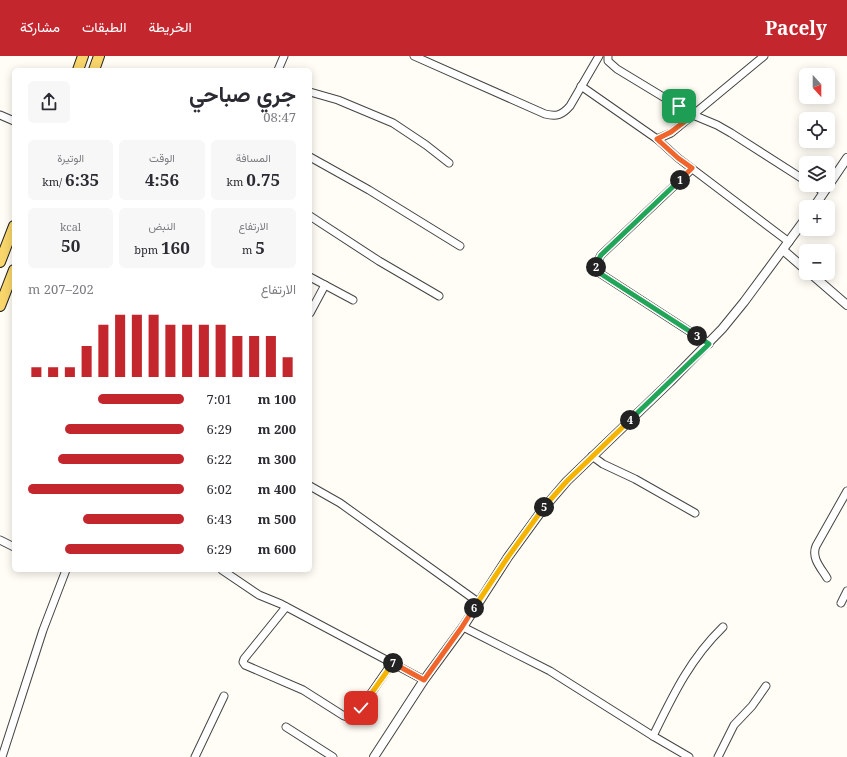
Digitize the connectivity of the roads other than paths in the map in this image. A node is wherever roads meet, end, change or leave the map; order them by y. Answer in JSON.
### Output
{"nodes":[{"id":1,"x":84,"y":56,"type":"edge"},
{"id":2,"x":100,"y":56,"type":"edge"},
{"id":3,"x":284,"y":56,"type":"edge"},
{"id":4,"x":414,"y":56,"type":"edge"},
{"id":5,"x":599,"y":56,"type":"edge"},
{"id":6,"x":608,"y":56,"type":"edge"},
{"id":7,"x":764,"y":56,"type":"edge"},
{"id":8,"x":79,"y":68,"type":"edge"},
{"id":9,"x":95,"y":68,"type":"edge"},
{"id":10,"x":279,"y":68,"type":"edge"},
{"id":11,"x":581,"y":86,"type":"junction"},
{"id":12,"x":312,"y":93,"type":"edge"},
{"id":13,"x":0,"y":115,"type":"edge"},
{"id":14,"x":693,"y":115,"type":"junction"},
{"id":15,"x":12,"y":120,"type":"edge"},
{"id":16,"x":657,"y":139,"type":"junction"},
{"id":17,"x":312,"y":158,"type":"edge"},
{"id":18,"x":847,"y":158,"type":"edge"},
{"id":19,"x":449,"y":162,"type":"dead end"},
{"id":20,"x":692,"y":168,"type":"junction"},
{"id":21,"x":799,"y":176,"type":"edge"},
{"id":22,"x":835,"y":176,"type":"edge"},
{"id":23,"x":824,"y":192,"type":"edge"},
{"id":24,"x":819,"y":200,"type":"edge"},
{"id":25,"x":312,"y":217,"type":"edge"},
{"id":26,"x":799,"y":228,"type":"edge"},
{"id":27,"x":12,"y":231,"type":"edge"},
{"id":28,"x":789,"y":242,"type":"junction"},
{"id":29,"x":460,"y":246,"type":"dead end"},
{"id":30,"x":783,"y":250,"type":"junction"},
{"id":31,"x":0,"y":262,"type":"edge"},
{"id":32,"x":799,"y":264,"type":"edge"},
{"id":33,"x":12,"y":275,"type":"edge"},
{"id":34,"x":312,"y":278,"type":"edge"},
{"id":35,"x":818,"y":280,"type":"edge"},
{"id":36,"x":325,"y":285,"type":"junction"},
{"id":37,"x":439,"y":296,"type":"dead end"},
{"id":38,"x":353,"y":300,"type":"dead end"},
{"id":39,"x":847,"y":305,"type":"edge"},
{"id":40,"x":0,"y":306,"type":"edge"},
{"id":41,"x":312,"y":309,"type":"edge"},
{"id":42,"x":709,"y":344,"type":"junction"},
{"id":43,"x":592,"y":456,"type":"junction"},
{"id":44,"x":312,"y":487,"type":"edge"},
{"id":45,"x":847,"y":491,"type":"edge"},
{"id":46,"x":695,"y":513,"type":"dead end"},
{"id":47,"x":0,"y":540,"type":"edge"},
{"id":48,"x":12,"y":546,"type":"edge"},
{"id":49,"x":64,"y":572,"type":"edge"},
{"id":50,"x":225,"y":572,"type":"edge"},
{"id":51,"x":827,"y":578,"type":"dead end"},
{"id":52,"x":847,"y":591,"type":"edge"},
{"id":53,"x":478,"y":602,"type":"junction"},
{"id":54,"x":841,"y":603,"type":"dead end"},
{"id":55,"x":286,"y":607,"type":"junction"},
{"id":56,"x":462,"y":627,"type":"junction"},
{"id":57,"x":723,"y":627,"type":"dead end"},
{"id":58,"x":392,"y":663,"type":"junction"},
{"id":59,"x":424,"y":680,"type":"junction"},
{"id":60,"x":766,"y":686,"type":"dead end"},
{"id":61,"x":224,"y":696,"type":"dead end"},
{"id":62,"x":286,"y":727,"type":"dead end"},
{"id":63,"x":653,"y":736,"type":"junction"},
{"id":64,"x":2,"y":757,"type":"edge"},
{"id":65,"x":195,"y":757,"type":"edge"},
{"id":66,"x":333,"y":757,"type":"edge"},
{"id":67,"x":374,"y":757,"type":"edge"},
{"id":68,"x":689,"y":757,"type":"edge"},
{"id":69,"x":718,"y":757,"type":"edge"}],
"edges":[{"from":1,"to":8,"type":"main road"},
{"from":2,"to":9,"type":"main road"},
{"from":3,"to":10,"type":"street"},
{"from":4,"to":11,"type":"street"},
{"from":5,"to":11,"type":"street"},
{"from":6,"to":14,"type":"street"},
{"from":7,"to":14,"type":"street"},
{"from":11,"to":16,"type":"street"},
{"from":12,"to":19,"type":"street"},
{"from":13,"to":15,"type":"street"},
{"from":14,"to":16,"type":"street"},
{"from":14,"to":21,"type":"street"},
{"from":16,"to":20,"type":"street"},
{"from":17,"to":29,"type":"street"},
{"from":18,"to":22,"type":"street"},
{"from":20,"to":28,"type":"street"},
{"from":20,"to":42,"type":"street"},
{"from":23,"to":24,"type":"street"},
{"from":25,"to":37,"type":"street"},
{"from":26,"to":28,"type":"street"},
{"from":27,"to":31,"type":"main road"},
{"from":28,"to":30,"type":"street"},
{"from":30,"to":32,"type":"street"},
{"from":30,"to":42,"type":"street"},
{"from":33,"to":40,"type":"main road"},
{"from":34,"to":36,"type":"street"},
{"from":35,"to":39,"type":"street"},
{"from":36,"to":38,"type":"street"},
{"from":36,"to":41,"type":"street"},
{"from":42,"to":43,"type":"street"},
{"from":43,"to":46,"type":"street"},
{"from":43,"to":53,"type":"street"},
{"from":44,"to":53,"type":"street"},
{"from":45,"to":51,"type":"street"},
{"from":47,"to":48,"type":"street"},
{"from":49,"to":64,"type":"street"},
{"from":50,"to":55,"type":"street"},
{"from":52,"to":54,"type":"street"},
{"from":53,"to":56,"type":"street"},
{"from":55,"to":58,"type":"street"},
{"from":55,"to":58,"type":"street"},
{"from":56,"to":59,"type":"street"},
{"from":56,"to":63,"type":"street"},
{"from":57,"to":63,"type":"street"},
{"from":58,"to":59,"type":"street"},
{"from":59,"to":67,"type":"street"},
{"from":60,"to":69,"type":"street"},
{"from":61,"to":65,"type":"street"},
{"from":62,"to":66,"type":"street"},
{"from":63,"to":68,"type":"street"}]}
